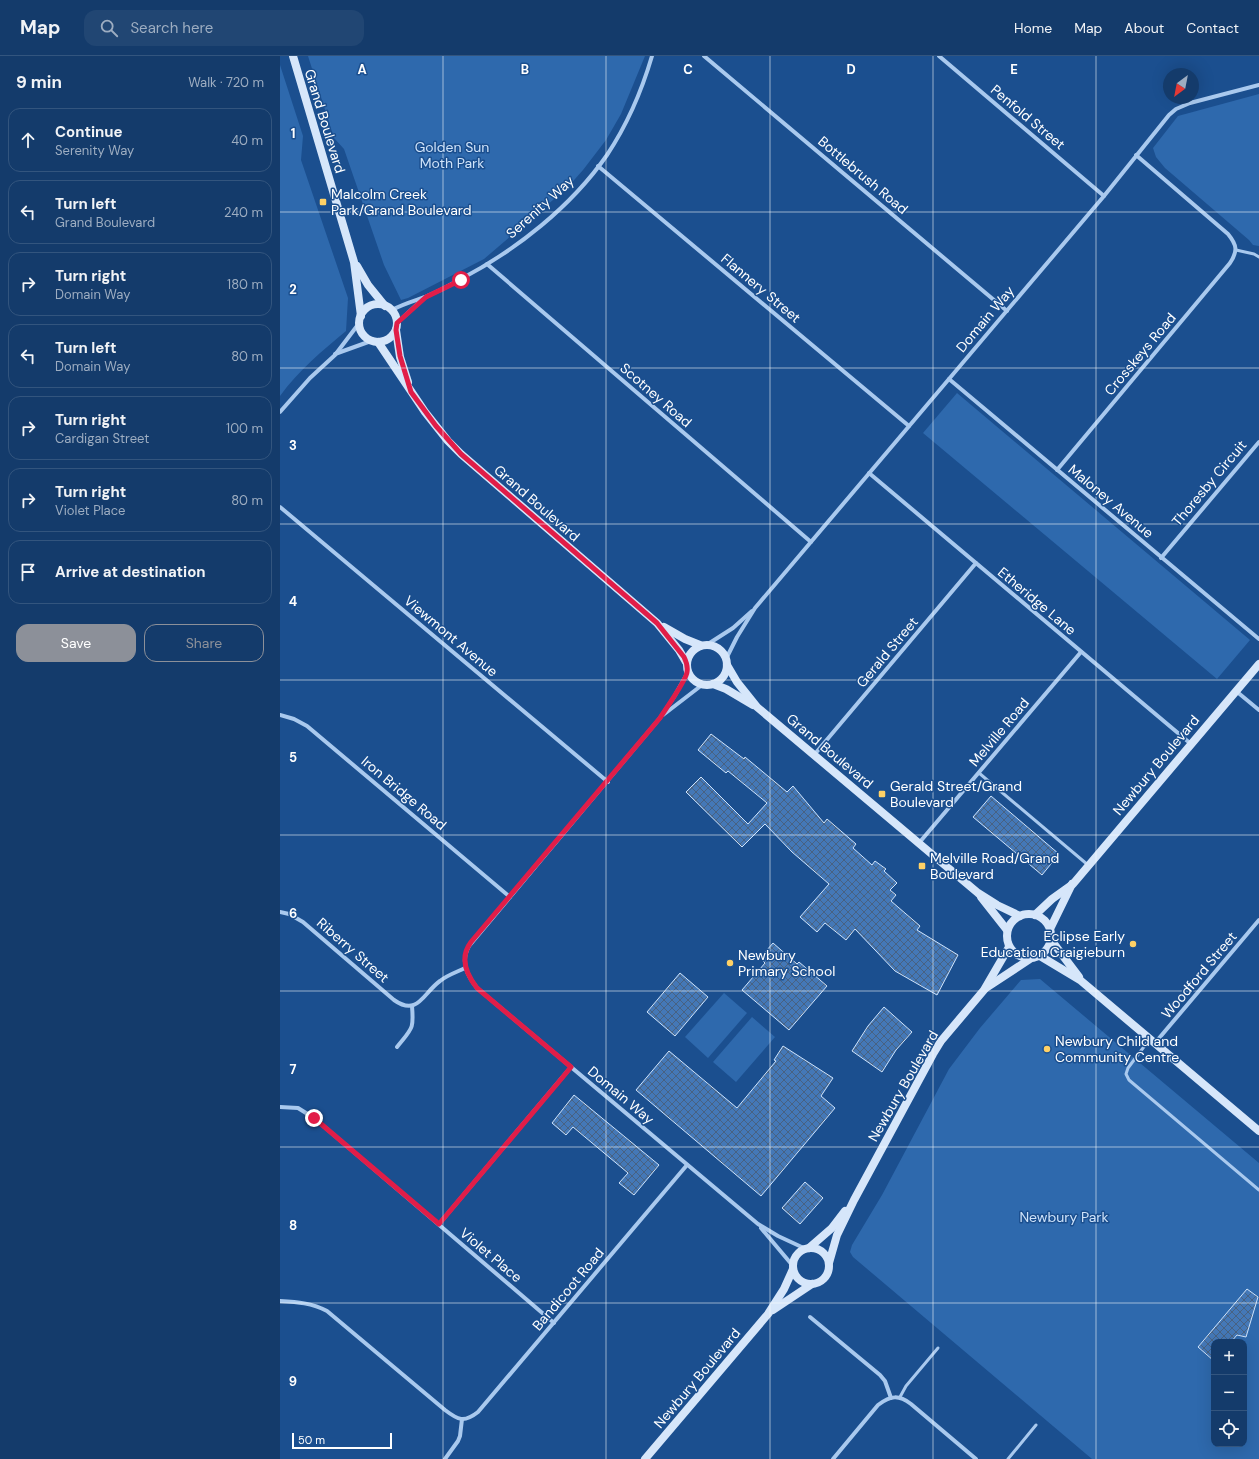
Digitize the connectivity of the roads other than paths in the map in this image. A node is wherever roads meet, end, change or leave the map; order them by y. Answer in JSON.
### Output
{"nodes":[{"id":1,"x":293,"y":56,"type":"edge"},
{"id":2,"x":652,"y":56,"type":"edge"},
{"id":3,"x":704,"y":56,"type":"edge"},
{"id":4,"x":939,"y":56,"type":"edge"},
{"id":5,"x":1259,"y":85,"type":"edge"},
{"id":6,"x":1136,"y":155,"type":"junction"},
{"id":7,"x":598,"y":166,"type":"junction"},
{"id":8,"x":1104,"y":196,"type":"junction"},
{"id":9,"x":1236,"y":250,"type":"junction"},
{"id":10,"x":1259,"y":257,"type":"edge"},
{"id":11,"x":354,"y":262,"type":"junction"},
{"id":12,"x":487,"y":264,"type":"junction"},
{"id":13,"x":426,"y":297,"type":"junction"},
{"id":14,"x":388,"y":308,"type":"junction"},
{"id":15,"x":1007,"y":311,"type":"junction"},
{"id":16,"x":360,"y":319,"type":"junction"},
{"id":17,"x":396,"y":327,"type":"junction"},
{"id":18,"x":375,"y":341,"type":"junction"},
{"id":19,"x":335,"y":355,"type":"junction"},
{"id":20,"x":949,"y":378,"type":"junction"},
{"id":21,"x":411,"y":392,"type":"junction"},
{"id":22,"x":280,"y":412,"type":"edge"},
{"id":23,"x":909,"y":426,"type":"junction"},
{"id":24,"x":1259,"y":442,"type":"edge"},
{"id":25,"x":1057,"y":470,"type":"junction"},
{"id":26,"x":869,"y":473,"type":"junction"},
{"id":27,"x":280,"y":506,"type":"edge"},
{"id":28,"x":811,"y":542,"type":"junction"},
{"id":29,"x":1161,"y":558,"type":"junction"},
{"id":30,"x":976,"y":563,"type":"junction"},
{"id":31,"x":755,"y":608,"type":"junction"},
{"id":32,"x":657,"y":623,"type":"junction"},
{"id":33,"x":1259,"y":639,"type":"edge"},
{"id":34,"x":704,"y":645,"type":"junction"},
{"id":35,"x":1081,"y":652,"type":"junction"},
{"id":36,"x":686,"y":662,"type":"junction"},
{"id":37,"x":727,"y":662,"type":"junction"},
{"id":38,"x":1259,"y":664,"type":"edge"},
{"id":39,"x":688,"y":672,"type":"junction"},
{"id":40,"x":713,"y":684,"type":"junction"},
{"id":41,"x":702,"y":685,"type":"junction"},
{"id":42,"x":1236,"y":690,"type":"junction"},
{"id":43,"x":757,"y":707,"type":"junction"},
{"id":44,"x":1259,"y":710,"type":"edge"},
{"id":45,"x":280,"y":716,"type":"edge"},
{"id":46,"x":660,"y":718,"type":"junction"},
{"id":47,"x":1191,"y":745,"type":"junction"},
{"id":48,"x":814,"y":755,"type":"junction"},
{"id":49,"x":979,"y":773,"type":"junction"},
{"id":50,"x":608,"y":782,"type":"junction"},
{"id":51,"x":919,"y":843,"type":"junction"},
{"id":52,"x":1089,"y":865,"type":"junction"},
{"id":53,"x":1073,"y":884,"type":"junction"},
{"id":54,"x":978,"y":894,"type":"junction"},
{"id":55,"x":510,"y":897,"type":"junction"},
{"id":56,"x":280,"y":912,"type":"edge"},
{"id":57,"x":1035,"y":915,"type":"junction"},
{"id":58,"x":1020,"y":916,"type":"junction"},
{"id":59,"x":1259,"y":920,"type":"edge"},
{"id":60,"x":1050,"y":929,"type":"junction"},
{"id":61,"x":1007,"y":930,"type":"junction"},
{"id":62,"x":1051,"y":940,"type":"junction"},
{"id":63,"x":1009,"y":947,"type":"junction"},
{"id":64,"x":1040,"y":956,"type":"junction"},
{"id":65,"x":1030,"y":959,"type":"junction"},
{"id":66,"x":466,"y":968,"type":"junction"},
{"id":67,"x":1080,"y":980,"type":"junction"},
{"id":68,"x":984,"y":990,"type":"junction"},
{"id":69,"x":412,"y":1006,"type":"junction"},
{"id":70,"x":1152,"y":1041,"type":"junction"},
{"id":71,"x":397,"y":1046,"type":"dead end"},
{"id":72,"x":571,"y":1067,"type":"junction"},
{"id":73,"x":280,"y":1107,"type":"edge"},
{"id":74,"x":1259,"y":1131,"type":"edge"},
{"id":75,"x":687,"y":1165,"type":"junction"},
{"id":76,"x":1259,"y":1190,"type":"edge"},
{"id":77,"x":854,"y":1200,"type":"junction"},
{"id":78,"x":439,"y":1224,"type":"junction"},
{"id":79,"x":758,"y":1224,"type":"junction"},
{"id":80,"x":808,"y":1249,"type":"junction"},
{"id":81,"x":829,"y":1263,"type":"junction"},
{"id":82,"x":793,"y":1268,"type":"junction"},
{"id":83,"x":812,"y":1284,"type":"junction"},
{"id":84,"x":280,"y":1301,"type":"edge"},
{"id":85,"x":768,"y":1314,"type":"junction"},
{"id":86,"x":810,"y":1317,"type":"dead end"},
{"id":87,"x":554,"y":1323,"type":"junction"},
{"id":88,"x":938,"y":1348,"type":"dead end"},
{"id":89,"x":900,"y":1397,"type":"junction"},
{"id":90,"x":891,"y":1398,"type":"junction"},
{"id":91,"x":462,"y":1419,"type":"junction"},
{"id":92,"x":1036,"y":1425,"type":"dead end"},
{"id":93,"x":444,"y":1459,"type":"edge"},
{"id":94,"x":645,"y":1459,"type":"edge"},
{"id":95,"x":833,"y":1459,"type":"edge"},
{"id":96,"x":976,"y":1459,"type":"edge"},
{"id":97,"x":1008,"y":1459,"type":"edge"}],
"edges":[{"from":1,"to":11,"type":"street","name":"Grand Boulevard"},
{"from":2,"to":7,"type":"street","name":"Serenity Way"},
{"from":3,"to":15,"type":"street","name":"Bottlebrush Road"},
{"from":4,"to":8,"type":"street","name":"Penfold Street"},
{"from":5,"to":6,"type":"street","name":"Domain Way"},
{"from":6,"to":8,"type":"street","name":"Domain Way"},
{"from":6,"to":9,"type":"street"},
{"from":7,"to":12,"type":"street","name":"Serenity Way"},
{"from":7,"to":23,"type":"street","name":"Flannery Street"},
{"from":8,"to":15,"type":"street","name":"Domain Way"},
{"from":9,"to":10,"type":"lane"},
{"from":9,"to":25,"type":"street","name":"Crosskeys Road"},
{"from":11,"to":14,"type":"street","name":"Grand Boulevard"},
{"from":11,"to":16,"type":"street","name":"Grand Boulevard"},
{"from":12,"to":13,"type":"street","name":"Serenity Way"},
{"from":12,"to":28,"type":"street","name":"Scotney Road"},
{"from":13,"to":14,"type":"street","name":"Serenity Way"},
{"from":13,"to":17,"type":"street","name":"Serenity Way"},
{"from":14,"to":16,"type":"street"},
{"from":14,"to":17,"type":"street"},
{"from":15,"to":20,"type":"street","name":"Domain Way"},
{"from":16,"to":18,"type":"street"},
{"from":16,"to":19,"type":"street"},
{"from":17,"to":18,"type":"street"},
{"from":17,"to":21,"type":"street","name":"Grand Boulevard"},
{"from":18,"to":19,"type":"street"},
{"from":18,"to":21,"type":"street","name":"Grand Boulevard"},
{"from":19,"to":22,"type":"street"},
{"from":20,"to":23,"type":"street","name":"Domain Way"},
{"from":20,"to":25,"type":"street","name":"Maloney Avenue"},
{"from":21,"to":32,"type":"street","name":"Grand Boulevard"},
{"from":23,"to":26,"type":"street","name":"Domain Way"},
{"from":24,"to":29,"type":"street","name":"Thoresby Circuit"},
{"from":25,"to":29,"type":"street","name":"Maloney Avenue"},
{"from":26,"to":28,"type":"street","name":"Domain Way"},
{"from":26,"to":30,"type":"street","name":"Etheridge Lane"},
{"from":27,"to":50,"type":"street","name":"Viewmont Avenue"},
{"from":28,"to":31,"type":"street","name":"Domain Way"},
{"from":29,"to":33,"type":"street","name":"Maloney Avenue"},
{"from":30,"to":35,"type":"street","name":"Etheridge Lane"},
{"from":30,"to":48,"type":"street","name":"Gerald Street"},
{"from":31,"to":34,"type":"street","name":"Domain Way"},
{"from":31,"to":37,"type":"street","name":"Domain Way"},
{"from":32,"to":34,"type":"street","name":"Grand Boulevard"},
{"from":32,"to":36,"type":"street","name":"Grand Boulevard"},
{"from":34,"to":36,"type":"street"},
{"from":34,"to":37,"type":"street"},
{"from":35,"to":47,"type":"street","name":"Etheridge Lane"},
{"from":35,"to":49,"type":"street","name":"Melville Road"},
{"from":36,"to":39,"type":"street"},
{"from":37,"to":40,"type":"street"},
{"from":37,"to":43,"type":"street","name":"Grand Boulevard"},
{"from":38,"to":42,"type":"street","name":"Newbury Boulevard"},
{"from":39,"to":41,"type":"street"},
{"from":39,"to":46,"type":"street","name":"Domain Way"},
{"from":40,"to":41,"type":"street"},
{"from":40,"to":43,"type":"street","name":"Grand Boulevard"},
{"from":41,"to":46,"type":"street","name":"Domain Way"},
{"from":42,"to":44,"type":"street"},
{"from":42,"to":47,"type":"street","name":"Newbury Boulevard"},
{"from":43,"to":48,"type":"street","name":"Grand Boulevard"},
{"from":45,"to":55,"type":"street","name":"Iron Bridge Road"},
{"from":46,"to":50,"type":"street","name":"Domain Way"},
{"from":47,"to":52,"type":"street","name":"Newbury Boulevard"},
{"from":48,"to":51,"type":"street","name":"Grand Boulevard"},
{"from":49,"to":51,"type":"street","name":"Melville Road"},
{"from":49,"to":52,"type":"lane"},
{"from":50,"to":55,"type":"street","name":"Domain Way"},
{"from":51,"to":54,"type":"street","name":"Grand Boulevard"},
{"from":52,"to":53,"type":"street","name":"Newbury Boulevard"},
{"from":53,"to":57,"type":"street","name":"Newbury Boulevard"},
{"from":53,"to":60,"type":"street","name":"Newbury Boulevard"},
{"from":54,"to":58,"type":"street","name":"Grand Boulevard"},
{"from":54,"to":61,"type":"street","name":"Grand Boulevard"},
{"from":55,"to":66,"type":"street","name":"Domain Way"},
{"from":56,"to":69,"type":"street","name":"Riberry Street"},
{"from":57,"to":58,"type":"street"},
{"from":57,"to":60,"type":"street"},
{"from":58,"to":61,"type":"street"},
{"from":59,"to":70,"type":"street","name":"Woodford Street"},
{"from":60,"to":62,"type":"street"},
{"from":61,"to":63,"type":"street"},
{"from":62,"to":64,"type":"street"},
{"from":62,"to":67,"type":"street"},
{"from":63,"to":65,"type":"street"},
{"from":63,"to":68,"type":"street","name":"Newbury Boulevard"},
{"from":64,"to":65,"type":"street"},
{"from":64,"to":67,"type":"street"},
{"from":65,"to":68,"type":"street","name":"Newbury Boulevard"},
{"from":66,"to":69,"type":"street"},
{"from":66,"to":72,"type":"street","name":"Domain Way"},
{"from":67,"to":70,"type":"street"},
{"from":68,"to":77,"type":"street","name":"Newbury Boulevard"},
{"from":69,"to":71,"type":"street"},
{"from":70,"to":74,"type":"street"},
{"from":70,"to":76,"type":"lane"},
{"from":72,"to":75,"type":"street","name":"Domain Way"},
{"from":72,"to":78,"type":"street"},
{"from":73,"to":78,"type":"street","name":"Violet Place"},
{"from":75,"to":79,"type":"street","name":"Domain Way"},
{"from":75,"to":87,"type":"street","name":"Bandicoot Road"},
{"from":77,"to":80,"type":"street","name":"Newbury Boulevard"},
{"from":77,"to":81,"type":"street","name":"Newbury Boulevard"},
{"from":78,"to":87,"type":"street","name":"Violet Place"},
{"from":79,"to":80,"type":"street","name":"Domain Way"},
{"from":79,"to":82,"type":"street","name":"Domain Way"},
{"from":80,"to":81,"type":"street"},
{"from":80,"to":82,"type":"street"},
{"from":81,"to":83,"type":"street"},
{"from":82,"to":83,"type":"street"},
{"from":82,"to":85,"type":"street","name":"Newbury Boulevard"},
{"from":83,"to":85,"type":"street","name":"Newbury Boulevard"},
{"from":84,"to":91,"type":"street"},
{"from":85,"to":94,"type":"street","name":"Newbury Boulevard"},
{"from":86,"to":90,"type":"street"},
{"from":87,"to":91,"type":"street","name":"Bandicoot Road"},
{"from":88,"to":89,"type":"lane"},
{"from":89,"to":90,"type":"street"},
{"from":89,"to":96,"type":"street"},
{"from":90,"to":95,"type":"street"},
{"from":91,"to":93,"type":"street"},
{"from":92,"to":97,"type":"lane"}]}
